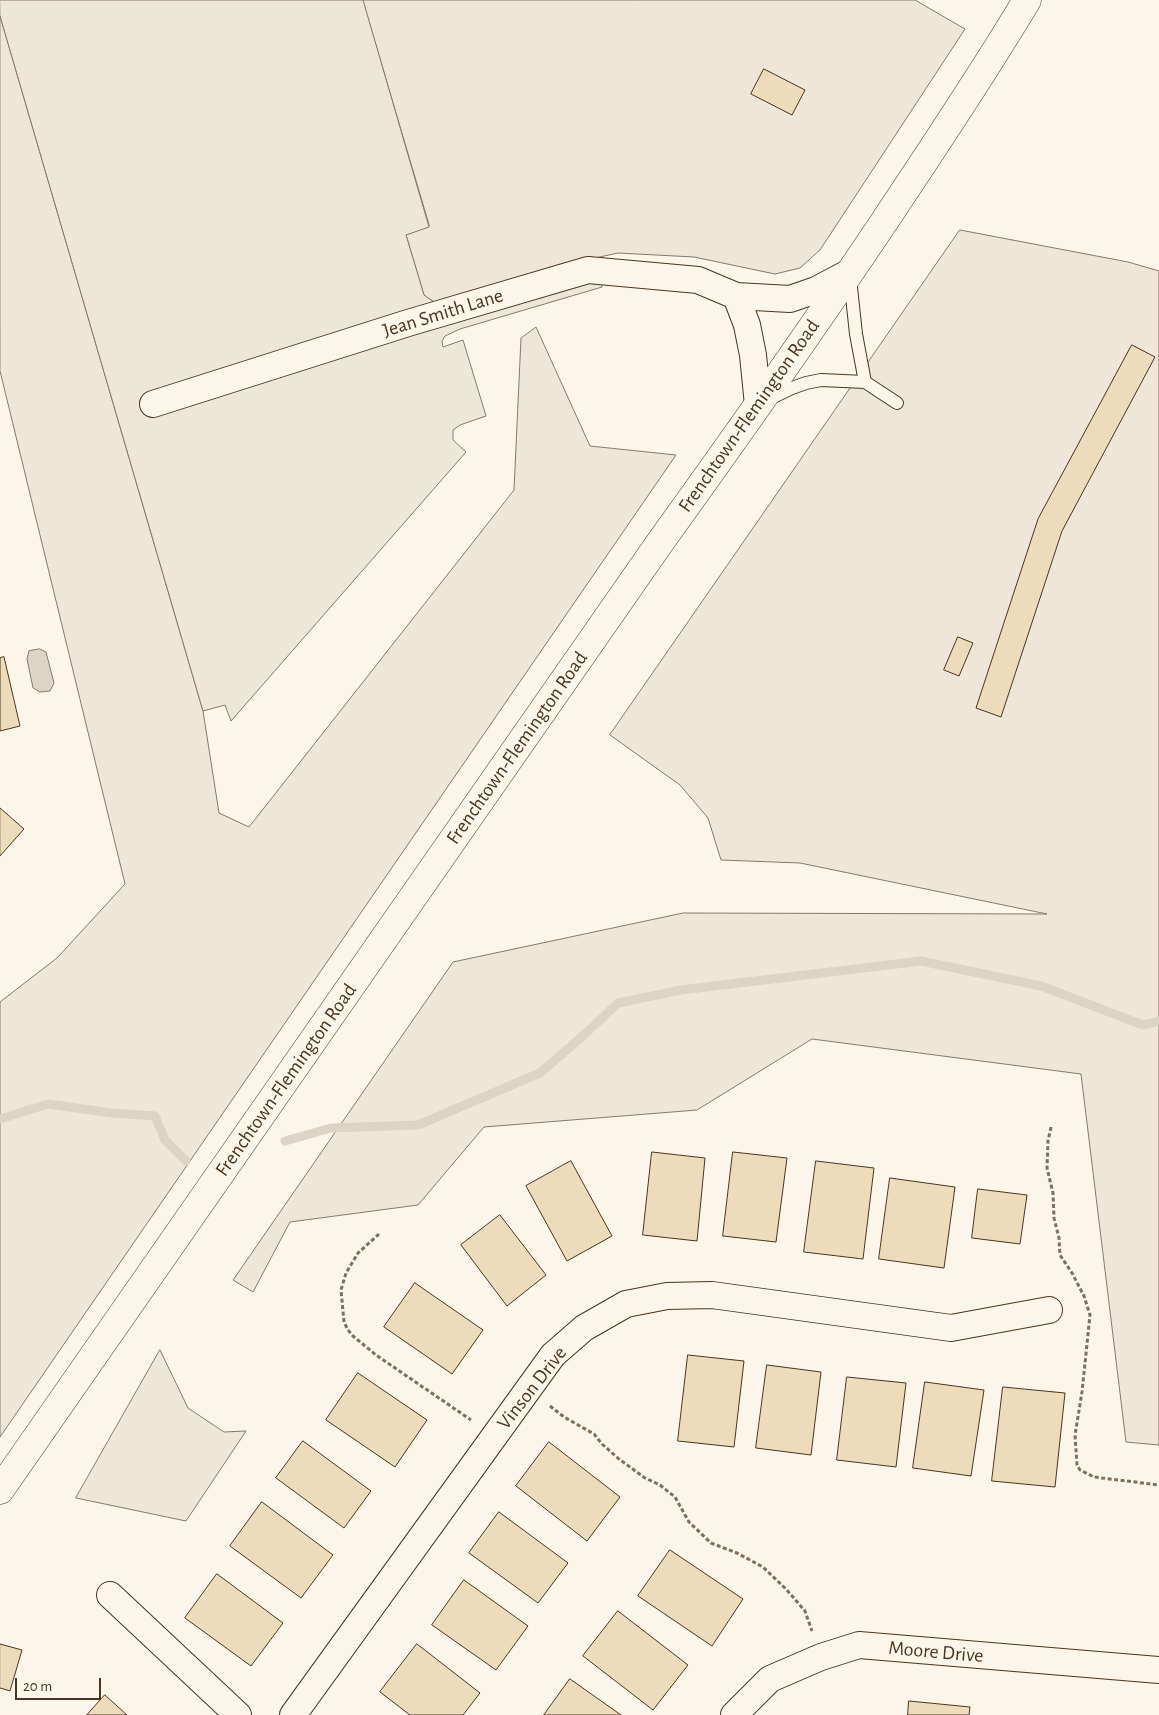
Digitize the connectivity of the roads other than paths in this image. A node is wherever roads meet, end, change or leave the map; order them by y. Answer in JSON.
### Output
{"nodes":[{"id":1,"x":1027,"y":0,"type":"edge"},
{"id":2,"x":850,"y":272,"type":"junction"},
{"id":3,"x":736,"y":296,"type":"junction"},
{"id":4,"x":865,"y":382,"type":"junction"},
{"id":5,"x":896,"y":403,"type":"dead end"},
{"id":6,"x":154,"y":404,"type":"dead end"},
{"id":7,"x":758,"y":405,"type":"junction"},
{"id":8,"x":1049,"y":1310,"type":"dead end"},
{"id":9,"x":0,"y":1490,"type":"edge"},
{"id":10,"x":110,"y":1595,"type":"dead end"},
{"id":11,"x":1159,"y":1670,"type":"edge"},
{"id":12,"x":238,"y":1715,"type":"edge"},
{"id":13,"x":293,"y":1715,"type":"edge"},
{"id":14,"x":734,"y":1715,"type":"edge"}],
"edges":[{"from":1,"to":2,"type":"main road","name":"Frenchtown-Flemington Road"},
{"from":2,"to":3,"type":"street","name":"Jean Smith Lane"},
{"from":2,"to":4,"type":"lane"},
{"from":2,"to":7,"type":"main road","name":"Frenchtown-Flemington Road"},
{"from":3,"to":6,"type":"street","name":"Jean Smith Lane"},
{"from":3,"to":7,"type":"street"},
{"from":4,"to":5,"type":"lane"},
{"from":4,"to":7,"type":"lane"},
{"from":7,"to":9,"type":"main road","name":"Frenchtown-Flemington Road"},
{"from":8,"to":13,"type":"street","name":"Vinson Drive"},
{"from":10,"to":12,"type":"street"},
{"from":11,"to":14,"type":"street","name":"Moore Drive"}]}
